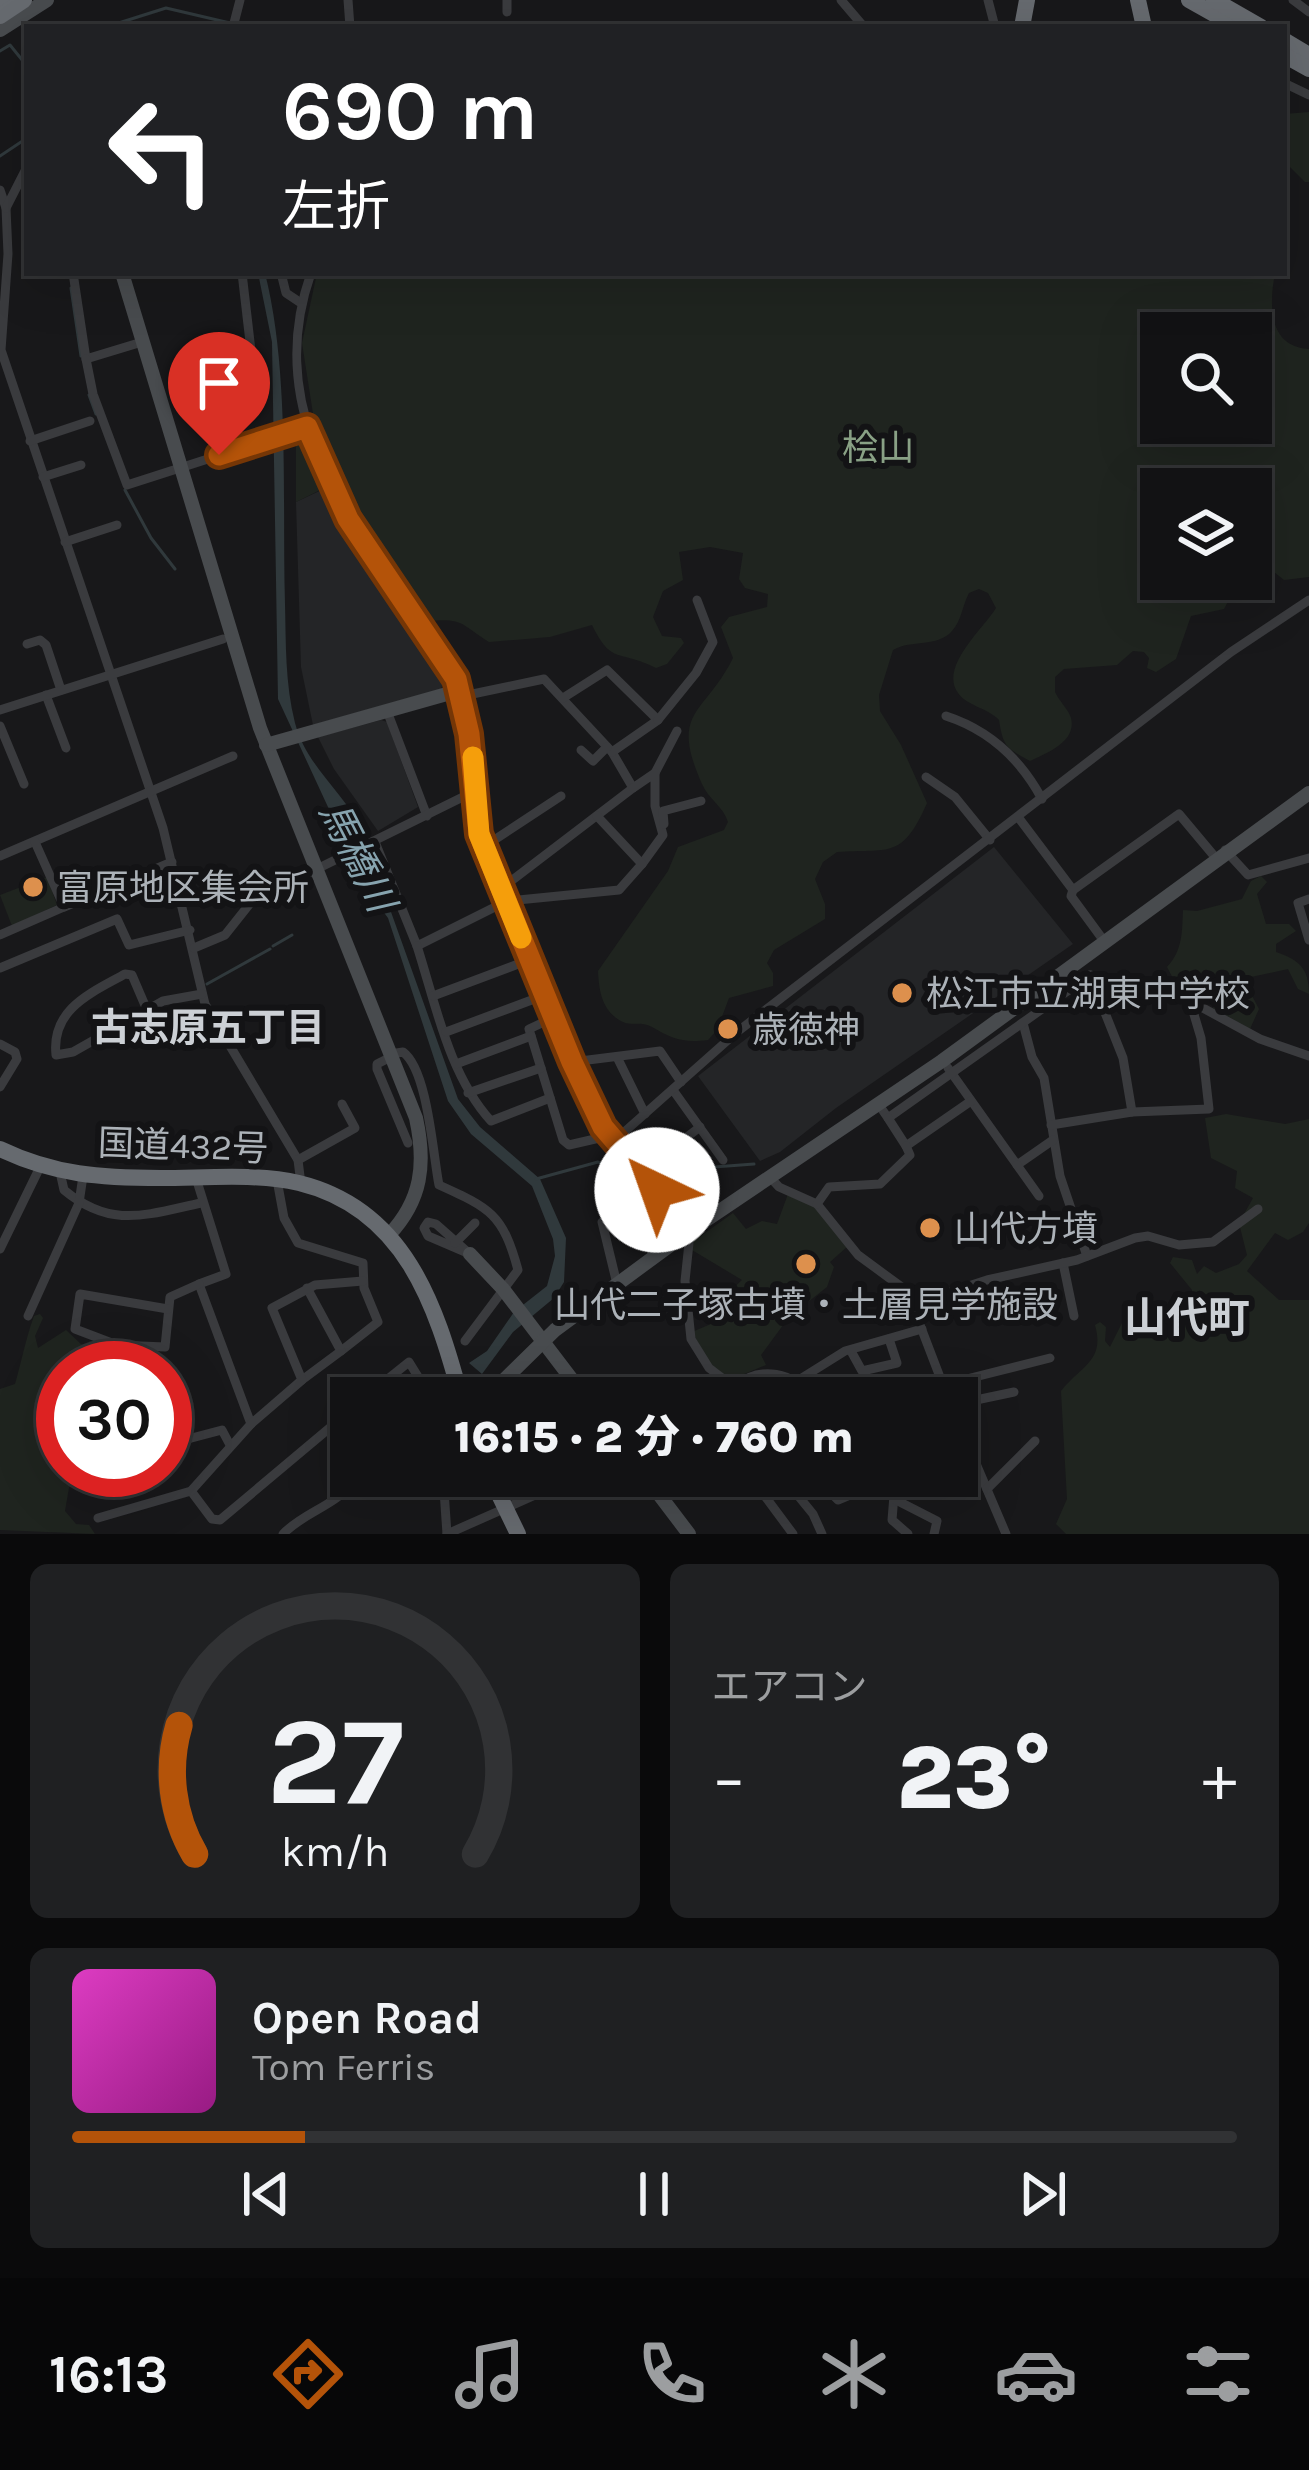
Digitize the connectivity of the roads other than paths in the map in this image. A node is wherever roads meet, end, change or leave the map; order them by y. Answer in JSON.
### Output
{"nodes":[{"id":1,"x":47,"y":0,"type":"edge"},
{"id":2,"x":240,"y":0,"type":"edge"},
{"id":3,"x":841,"y":0,"type":"edge"},
{"id":4,"x":1189,"y":0,"type":"edge"},
{"id":5,"x":1214,"y":0,"type":"edge"},
{"id":6,"x":1232,"y":0,"type":"edge"},
{"id":7,"x":1293,"y":0,"type":"edge"},
{"id":8,"x":24,"y":10,"type":"edge"},
{"id":9,"x":1309,"y":12,"type":"edge"},
{"id":10,"x":0,"y":16,"type":"edge"},
{"id":11,"x":234,"y":24,"type":"edge"},
{"id":12,"x":860,"y":24,"type":"edge"},
{"id":13,"x":1232,"y":24,"type":"edge"},
{"id":14,"x":1258,"y":24,"type":"edge"},
{"id":15,"x":1260,"y":24,"type":"edge"},
{"id":16,"x":0,"y":30,"type":"edge"},
{"id":17,"x":24,"y":172,"type":"edge"},
{"id":18,"x":0,"y":190,"type":"edge"},
{"id":19,"x":6,"y":208,"type":"junction"},
{"id":20,"x":74,"y":276,"type":"edge"},
{"id":21,"x":123,"y":276,"type":"edge"},
{"id":22,"x":242,"y":276,"type":"edge"},
{"id":23,"x":282,"y":276,"type":"edge"},
{"id":24,"x":310,"y":276,"type":"edge"},
{"id":25,"x":301,"y":303,"type":"junction"},
{"id":26,"x":1,"y":318,"type":"edge"},
{"id":27,"x":142,"y":342,"type":"junction"},
{"id":28,"x":86,"y":358,"type":"junction"},
{"id":29,"x":253,"y":368,"type":"dead end"},
{"id":30,"x":16,"y":396,"type":"junction"},
{"id":31,"x":0,"y":401,"type":"edge"},
{"id":32,"x":89,"y":421,"type":"dead end"},
{"id":33,"x":307,"y":427,"type":"junction"},
{"id":34,"x":30,"y":441,"type":"junction"},
{"id":35,"x":81,"y":465,"type":"dead end"},
{"id":36,"x":180,"y":468,"type":"junction"},
{"id":37,"x":43,"y":477,"type":"junction"},
{"id":38,"x":117,"y":525,"type":"dead end"},
{"id":39,"x":64,"y":542,"type":"junction"},
{"id":40,"x":697,"y":600,"type":"dead end"},
{"id":41,"x":1309,"y":600,"type":"edge"},
{"id":42,"x":223,"y":639,"type":"dead end"},
{"id":43,"x":27,"y":644,"type":"dead end"},
{"id":44,"x":110,"y":674,"type":"junction"},
{"id":45,"x":61,"y":690,"type":"junction"},
{"id":46,"x":462,"y":693,"type":"junction"},
{"id":47,"x":46,"y":695,"type":"junction"},
{"id":48,"x":563,"y":698,"type":"junction"},
{"id":49,"x":0,"y":710,"type":"edge"},
{"id":50,"x":387,"y":711,"type":"junction"},
{"id":51,"x":946,"y":716,"type":"dead end"},
{"id":52,"x":658,"y":720,"type":"junction"},
{"id":53,"x":0,"y":726,"type":"edge"},
{"id":54,"x":677,"y":731,"type":"dead end"},
{"id":55,"x":266,"y":745,"type":"junction"},
{"id":56,"x":66,"y":748,"type":"dead end"},
{"id":57,"x":609,"y":749,"type":"junction"},
{"id":58,"x":581,"y":750,"type":"dead end"},
{"id":59,"x":233,"y":756,"type":"dead end"},
{"id":60,"x":655,"y":773,"type":"junction"},
{"id":61,"x":926,"y":776,"type":"dead end"},
{"id":62,"x":24,"y":784,"type":"dead end"},
{"id":63,"x":633,"y":788,"type":"junction"},
{"id":64,"x":475,"y":791,"type":"junction"},
{"id":65,"x":151,"y":793,"type":"junction"},
{"id":66,"x":1309,"y":793,"type":"edge"},
{"id":67,"x":561,"y":796,"type":"dead end"},
{"id":68,"x":1042,"y":799,"type":"junction"},
{"id":69,"x":701,"y":801,"type":"dead end"},
{"id":70,"x":427,"y":816,"type":"junction"},
{"id":71,"x":597,"y":816,"type":"junction"},
{"id":72,"x":1018,"y":817,"type":"junction"},
{"id":73,"x":663,"y":835,"type":"junction"},
{"id":74,"x":990,"y":840,"type":"junction"},
{"id":75,"x":35,"y":842,"type":"junction"},
{"id":76,"x":374,"y":842,"type":"junction"},
{"id":77,"x":485,"y":846,"type":"junction"},
{"id":78,"x":1220,"y":854,"type":"junction"},
{"id":79,"x":0,"y":856,"type":"edge"},
{"id":80,"x":1309,"y":858,"type":"edge"},
{"id":81,"x":172,"y":862,"type":"junction"},
{"id":82,"x":642,"y":864,"type":"junction"},
{"id":83,"x":316,"y":869,"type":"junction"},
{"id":84,"x":502,"y":887,"type":"junction"},
{"id":85,"x":1073,"y":890,"type":"junction"},
{"id":86,"x":1309,"y":899,"type":"edge"},
{"id":87,"x":507,"y":901,"type":"junction"},
{"id":88,"x":64,"y":907,"type":"junction"},
{"id":89,"x":190,"y":930,"type":"junction"},
{"id":90,"x":0,"y":934,"type":"edge"},
{"id":91,"x":1309,"y":940,"type":"edge"},
{"id":92,"x":1104,"y":941,"type":"junction"},
{"id":93,"x":417,"y":946,"type":"junction"},
{"id":94,"x":194,"y":948,"type":"junction"},
{"id":95,"x":529,"y":960,"type":"junction"},
{"id":96,"x":1080,"y":960,"type":"junction"},
{"id":97,"x":0,"y":968,"type":"edge"},
{"id":98,"x":1090,"y":975,"type":"junction"},
{"id":99,"x":202,"y":994,"type":"junction"},
{"id":100,"x":545,"y":994,"type":"junction"},
{"id":101,"x":433,"y":996,"type":"junction"},
{"id":102,"x":1190,"y":1000,"type":"junction"},
{"id":103,"x":147,"y":1010,"type":"junction"},
{"id":104,"x":555,"y":1018,"type":"junction"},
{"id":105,"x":1023,"y":1022,"type":"junction"},
{"id":106,"x":446,"y":1032,"type":"junction"},
{"id":107,"x":531,"y":1036,"type":"junction"},
{"id":108,"x":0,"y":1044,"type":"edge"},
{"id":109,"x":391,"y":1055,"type":"junction"},
{"id":110,"x":1309,"y":1056,"type":"edge"},
{"id":111,"x":617,"y":1057,"type":"junction"},
{"id":112,"x":572,"y":1062,"type":"junction"},
{"id":113,"x":456,"y":1064,"type":"junction"},
{"id":114,"x":541,"y":1067,"type":"junction"},
{"id":115,"x":946,"y":1067,"type":"junction"},
{"id":116,"x":677,"y":1086,"type":"junction"},
{"id":117,"x":0,"y":1087,"type":"edge"},
{"id":118,"x":468,"y":1093,"type":"junction"},
{"id":119,"x":550,"y":1098,"type":"junction"},
{"id":120,"x":971,"y":1101,"type":"junction"},
{"id":121,"x":342,"y":1104,"type":"dead end"},
{"id":122,"x":883,"y":1112,"type":"junction"},
{"id":123,"x":1132,"y":1112,"type":"junction"},
{"id":124,"x":645,"y":1114,"type":"junction"},
{"id":125,"x":1052,"y":1125,"type":"junction"},
{"id":126,"x":700,"y":1127,"type":"junction"},
{"id":127,"x":611,"y":1139,"type":"junction"},
{"id":128,"x":1053,"y":1140,"type":"junction"},
{"id":129,"x":408,"y":1143,"type":"dead end"},
{"id":130,"x":906,"y":1146,"type":"junction"},
{"id":131,"x":0,"y":1149,"type":"edge"},
{"id":132,"x":298,"y":1160,"type":"junction"},
{"id":133,"x":723,"y":1160,"type":"dead end"},
{"id":134,"x":1017,"y":1165,"type":"junction"},
{"id":135,"x":40,"y":1166,"type":"junction"},
{"id":136,"x":61,"y":1172,"type":"junction"},
{"id":137,"x":641,"y":1172,"type":"junction"},
{"id":138,"x":83,"y":1176,"type":"junction"},
{"id":139,"x":770,"y":1176,"type":"junction"},
{"id":140,"x":196,"y":1178,"type":"junction"},
{"id":141,"x":278,"y":1180,"type":"junction"},
{"id":142,"x":301,"y":1184,"type":"junction"},
{"id":143,"x":1039,"y":1196,"type":"dead end"},
{"id":144,"x":79,"y":1203,"type":"junction"},
{"id":145,"x":201,"y":1203,"type":"junction"},
{"id":146,"x":817,"y":1204,"type":"junction"},
{"id":147,"x":1258,"y":1209,"type":"dead end"},
{"id":148,"x":602,"y":1222,"type":"dead end"},
{"id":149,"x":475,"y":1223,"type":"dead end"},
{"id":150,"x":388,"y":1235,"type":"junction"},
{"id":151,"x":684,"y":1235,"type":"junction"},
{"id":152,"x":455,"y":1244,"type":"junction"},
{"id":153,"x":0,"y":1249,"type":"edge"},
{"id":154,"x":470,"y":1254,"type":"junction"},
{"id":155,"x":1087,"y":1256,"type":"junction"},
{"id":156,"x":1063,"y":1263,"type":"junction"},
{"id":157,"x":363,"y":1281,"type":"junction"},
{"id":158,"x":200,"y":1284,"type":"junction"},
{"id":159,"x":617,"y":1284,"type":"junction"},
{"id":160,"x":308,"y":1288,"type":"junction"},
{"id":161,"x":503,"y":1289,"type":"junction"},
{"id":162,"x":913,"y":1304,"type":"junction"},
{"id":163,"x":168,"y":1310,"type":"junction"},
{"id":164,"x":28,"y":1316,"type":"dead end"},
{"id":165,"x":1074,"y":1316,"type":"dead end"},
{"id":166,"x":922,"y":1329,"type":"junction"},
{"id":167,"x":889,"y":1339,"type":"junction"},
{"id":168,"x":543,"y":1340,"type":"junction"},
{"id":169,"x":106,"y":1341,"type":"edge"},
{"id":170,"x":165,"y":1341,"type":"edge"},
{"id":171,"x":465,"y":1341,"type":"dead end"},
{"id":172,"x":341,"y":1351,"type":"junction"},
{"id":173,"x":851,"y":1351,"type":"junction"},
{"id":174,"x":1050,"y":1358,"type":"dead end"},
{"id":175,"x":391,"y":1377,"type":"edge"},
{"id":176,"x":419,"y":1377,"type":"edge"},
{"id":177,"x":455,"y":1377,"type":"edge"},
{"id":178,"x":507,"y":1377,"type":"edge"},
{"id":179,"x":570,"y":1377,"type":"edge"},
{"id":180,"x":719,"y":1377,"type":"edge"},
{"id":181,"x":802,"y":1377,"type":"edge"},
{"id":182,"x":941,"y":1377,"type":"edge"},
{"id":183,"x":975,"y":1377,"type":"edge"},
{"id":184,"x":302,"y":1380,"type":"junction"},
{"id":185,"x":1014,"y":1392,"type":"dead end"},
{"id":186,"x":978,"y":1400,"type":"edge"},
{"id":187,"x":250,"y":1424,"type":"junction"},
{"id":188,"x":330,"y":1428,"type":"edge"},
{"id":189,"x":192,"y":1438,"type":"edge"},
{"id":190,"x":1035,"y":1441,"type":"dead end"},
{"id":191,"x":230,"y":1445,"type":"junction"},
{"id":192,"x":978,"y":1468,"type":"edge"},
{"id":193,"x":987,"y":1489,"type":"junction"},
{"id":194,"x":192,"y":1490,"type":"edge"},
{"id":195,"x":192,"y":1492,"type":"edge"},
{"id":196,"x":170,"y":1497,"type":"edge"},
{"id":197,"x":340,"y":1497,"type":"edge"},
{"id":198,"x":447,"y":1497,"type":"edge"},
{"id":199,"x":500,"y":1497,"type":"edge"},
{"id":200,"x":535,"y":1497,"type":"edge"},
{"id":201,"x":661,"y":1497,"type":"edge"},
{"id":202,"x":766,"y":1497,"type":"edge"},
{"id":203,"x":799,"y":1497,"type":"edge"},
{"id":204,"x":894,"y":1499,"type":"joint"},
{"id":205,"x":506,"y":1511,"type":"junction"},
{"id":206,"x":98,"y":1518,"type":"dead end"},
{"id":207,"x":453,"y":1533,"type":"edge"},
{"id":208,"x":283,"y":1534,"type":"edge"},
{"id":209,"x":518,"y":1534,"type":"edge"},
{"id":210,"x":689,"y":1534,"type":"edge"},
{"id":211,"x":793,"y":1534,"type":"edge"},
{"id":212,"x":822,"y":1534,"type":"edge"},
{"id":213,"x":908,"y":1534,"type":"edge"},
{"id":214,"x":934,"y":1534,"type":"edge"},
{"id":215,"x":1006,"y":1534,"type":"edge"}],
"edges":[{"from":1,"to":8,"type":"street"},
{"from":2,"to":11,"type":"street"},
{"from":3,"to":12,"type":"street"},
{"from":4,"to":13,"type":"highway"},
{"from":5,"to":14,"type":"highway"},
{"from":6,"to":15,"type":"highway"},
{"from":7,"to":9,"type":"street"},
{"from":8,"to":10,"type":"highway","bridge":true},
{"from":8,"to":16,"type":"street"},
{"from":17,"to":19,"type":"street"},
{"from":18,"to":19,"type":"street"},
{"from":19,"to":26,"type":"street"},
{"from":20,"to":28,"type":"street"},
{"from":21,"to":27,"type":"street"},
{"from":22,"to":29,"type":"street"},
{"from":23,"to":25,"type":"street"},
{"from":24,"to":25,"type":"street"},
{"from":25,"to":33,"type":"street"},
{"from":26,"to":30,"type":"street"},
{"from":27,"to":28,"type":"street"},
{"from":27,"to":36,"type":"street"},
{"from":28,"to":36,"type":"street"},
{"from":30,"to":31,"type":"street"},
{"from":30,"to":34,"type":"street"},
{"from":32,"to":34,"type":"street"},
{"from":33,"to":36,"type":"street"},
{"from":33,"to":46,"type":"street"},
{"from":34,"to":37,"type":"street"},
{"from":35,"to":37,"type":"street"},
{"from":36,"to":55,"type":"street"},
{"from":37,"to":39,"type":"street"},
{"from":38,"to":39,"type":"street"},
{"from":39,"to":44,"type":"street"},
{"from":40,"to":52,"type":"street"},
{"from":41,"to":68,"type":"street"},
{"from":42,"to":44,"type":"street"},
{"from":43,"to":45,"type":"street"},
{"from":44,"to":45,"type":"street"},
{"from":44,"to":65,"type":"street"},
{"from":45,"to":47,"type":"street"},
{"from":46,"to":48,"type":"street"},
{"from":46,"to":50,"type":"street"},
{"from":46,"to":64,"type":"street"},
{"from":47,"to":49,"type":"street"},
{"from":47,"to":56,"type":"street"},
{"from":48,"to":52,"type":"street"},
{"from":48,"to":57,"type":"street"},
{"from":50,"to":55,"type":"street"},
{"from":50,"to":70,"type":"street"},
{"from":51,"to":68,"type":"street"},
{"from":52,"to":57,"type":"street"},
{"from":53,"to":62,"type":"street"},
{"from":54,"to":60,"type":"street"},
{"from":55,"to":83,"type":"street"},
{"from":57,"to":58,"type":"street"},
{"from":57,"to":63,"type":"street"},
{"from":59,"to":65,"type":"street"},
{"from":60,"to":63,"type":"street"},
{"from":60,"to":73,"type":"street"},
{"from":61,"to":74,"type":"street"},
{"from":63,"to":71,"type":"street"},
{"from":64,"to":70,"type":"street"},
{"from":64,"to":77,"type":"street"},
{"from":65,"to":75,"type":"street"},
{"from":65,"to":81,"type":"street"},
{"from":66,"to":78,"type":"street"},
{"from":67,"to":77,"type":"street"},
{"from":68,"to":72,"type":"street"},
{"from":69,"to":73,"type":"street"},
{"from":70,"to":76,"type":"street"},
{"from":71,"to":82,"type":"street"},
{"from":71,"to":84,"type":"street"},
{"from":72,"to":74,"type":"street"},
{"from":72,"to":85,"type":"street"},
{"from":73,"to":82,"type":"street"},
{"from":74,"to":116,"type":"street"},
{"from":75,"to":79,"type":"street"},
{"from":75,"to":88,"type":"street"},
{"from":76,"to":83,"type":"street"},
{"from":76,"to":93,"type":"street"},
{"from":77,"to":84,"type":"street"},
{"from":78,"to":80,"type":"street"},
{"from":78,"to":85,"type":"street"},
{"from":78,"to":92,"type":"street"},
{"from":81,"to":88,"type":"street"},
{"from":81,"to":89,"type":"street"},
{"from":82,"to":87,"type":"street"},
{"from":83,"to":94,"type":"street"},
{"from":83,"to":109,"type":"street"},
{"from":84,"to":87,"type":"street"},
{"from":85,"to":92,"type":"street"},
{"from":86,"to":91,"type":"street"},
{"from":87,"to":93,"type":"street"},
{"from":87,"to":95,"type":"street"},
{"from":88,"to":90,"type":"street"},
{"from":89,"to":94,"type":"street"},
{"from":89,"to":97,"type":"street"},
{"from":92,"to":96,"type":"street"},
{"from":93,"to":101,"type":"street"},
{"from":94,"to":99,"type":"street"},
{"from":95,"to":100,"type":"street"},
{"from":95,"to":101,"type":"street"},
{"from":96,"to":98,"type":"street"},
{"from":96,"to":115,"type":"street"},
{"from":98,"to":102,"type":"street"},
{"from":98,"to":105,"type":"street"},
{"from":98,"to":123,"type":"street"},
{"from":99,"to":103,"type":"street"},
{"from":99,"to":132,"type":"street"},
{"from":100,"to":104,"type":"street"},
{"from":100,"to":106,"type":"street"},
{"from":101,"to":106,"type":"street"},
{"from":102,"to":110,"type":"street"},
{"from":102,"to":123,"type":"street"},
{"from":103,"to":103,"type":"street"},
{"from":104,"to":107,"type":"street"},
{"from":104,"to":112,"type":"street"},
{"from":105,"to":115,"type":"street"},
{"from":105,"to":125,"type":"street"},
{"from":106,"to":113,"type":"street"},
{"from":107,"to":113,"type":"street"},
{"from":107,"to":114,"type":"street"},
{"from":108,"to":117,"type":"street"},
{"from":109,"to":129,"type":"street"},
{"from":109,"to":150,"type":"street"},
{"from":109,"to":161,"type":"street"},
{"from":111,"to":112,"type":"street"},
{"from":111,"to":116,"type":"street"},
{"from":111,"to":124,"type":"street"},
{"from":112,"to":127,"type":"street"},
{"from":113,"to":118,"type":"street"},
{"from":114,"to":118,"type":"street"},
{"from":114,"to":119,"type":"street"},
{"from":115,"to":120,"type":"street"},
{"from":115,"to":122,"type":"street"},
{"from":116,"to":124,"type":"street"},
{"from":116,"to":126,"type":"street"},
{"from":118,"to":119,"type":"street"},
{"from":119,"to":127,"type":"street"},
{"from":120,"to":130,"type":"street"},
{"from":120,"to":134,"type":"street"},
{"from":121,"to":132,"type":"street"},
{"from":122,"to":130,"type":"street"},
{"from":122,"to":139,"type":"street"},
{"from":123,"to":125,"type":"street"},
{"from":124,"to":127,"type":"street"},
{"from":125,"to":128,"type":"street"},
{"from":126,"to":133,"type":"street"},
{"from":126,"to":137,"type":"street"},
{"from":127,"to":137,"type":"street"},
{"from":128,"to":134,"type":"street"},
{"from":128,"to":155,"type":"street"},
{"from":130,"to":146,"type":"street"},
{"from":131,"to":135,"type":"highway","name":"国道432号"},
{"from":132,"to":142,"type":"street"},
{"from":134,"to":143,"type":"street"},
{"from":135,"to":136,"type":"highway","name":"国道432号"},
{"from":135,"to":153,"type":"street"},
{"from":136,"to":138,"type":"highway","name":"国道432号"},
{"from":136,"to":144,"type":"street"},
{"from":137,"to":151,"type":"street"},
{"from":138,"to":140,"type":"highway","name":"国道432号"},
{"from":138,"to":144,"type":"street"},
{"from":139,"to":146,"type":"street"},
{"from":139,"to":151,"type":"street"},
{"from":140,"to":141,"type":"highway","name":"国道432号"},
{"from":140,"to":145,"type":"street"},
{"from":141,"to":142,"type":"highway","name":"国道432号"},
{"from":141,"to":157,"type":"street"},
{"from":142,"to":150,"type":"highway","name":"国道432号"},
{"from":144,"to":145,"type":"street"},
{"from":144,"to":164,"type":"street"},
{"from":145,"to":158,"type":"street"},
{"from":146,"to":162,"type":"street"},
{"from":147,"to":155,"type":"street"},
{"from":148,"to":159,"type":"street"},
{"from":149,"to":152,"type":"street"},
{"from":150,"to":177,"type":"highway","name":"国道432号"},
{"from":151,"to":159,"type":"street"},
{"from":151,"to":180,"type":"street"},
{"from":152,"to":154,"type":"street"},
{"from":152,"to":154,"type":"street"},
{"from":154,"to":161,"type":"street"},
{"from":155,"to":156,"type":"street"},
{"from":156,"to":162,"type":"street"},
{"from":156,"to":165,"type":"street"},
{"from":157,"to":160,"type":"street"},
{"from":157,"to":172,"type":"street"},
{"from":158,"to":163,"type":"street"},
{"from":158,"to":187,"type":"street"},
{"from":159,"to":168,"type":"street"},
{"from":160,"to":172,"type":"street"},
{"from":160,"to":184,"type":"street"},
{"from":161,"to":168,"type":"street"},
{"from":161,"to":171,"type":"street"},
{"from":162,"to":166,"type":"street"},
{"from":163,"to":169,"type":"street"},
{"from":163,"to":170,"type":"street"},
{"from":166,"to":167,"type":"street"},
{"from":166,"to":182,"type":"street"},
{"from":167,"to":173,"type":"street"},
{"from":167,"to":173,"type":"street"},
{"from":168,"to":178,"type":"street"},
{"from":168,"to":179,"type":"street"},
{"from":172,"to":184,"type":"street"},
{"from":173,"to":181,"type":"street"},
{"from":174,"to":183,"type":"street"},
{"from":175,"to":176,"type":"street"},
{"from":184,"to":187,"type":"street"},
{"from":185,"to":186,"type":"street"},
{"from":187,"to":191,"type":"street"},
{"from":188,"to":195,"type":"street"},
{"from":189,"to":191,"type":"street"},
{"from":190,"to":193,"type":"street"},
{"from":191,"to":194,"type":"street"},
{"from":192,"to":193,"type":"street"},
{"from":193,"to":215,"type":"street"},
{"from":196,"to":206,"type":"street"},
{"from":197,"to":208,"type":"street"},
{"from":198,"to":207,"type":"street"},
{"from":199,"to":205,"type":"highway"},
{"from":200,"to":205,"type":"street"},
{"from":201,"to":210,"type":"street"},
{"from":202,"to":211,"type":"street"},
{"from":203,"to":212,"type":"street"},
{"from":204,"to":213,"type":"street"},
{"from":204,"to":214,"type":"street"},
{"from":205,"to":207,"type":"street"},
{"from":205,"to":209,"type":"highway"}]}
